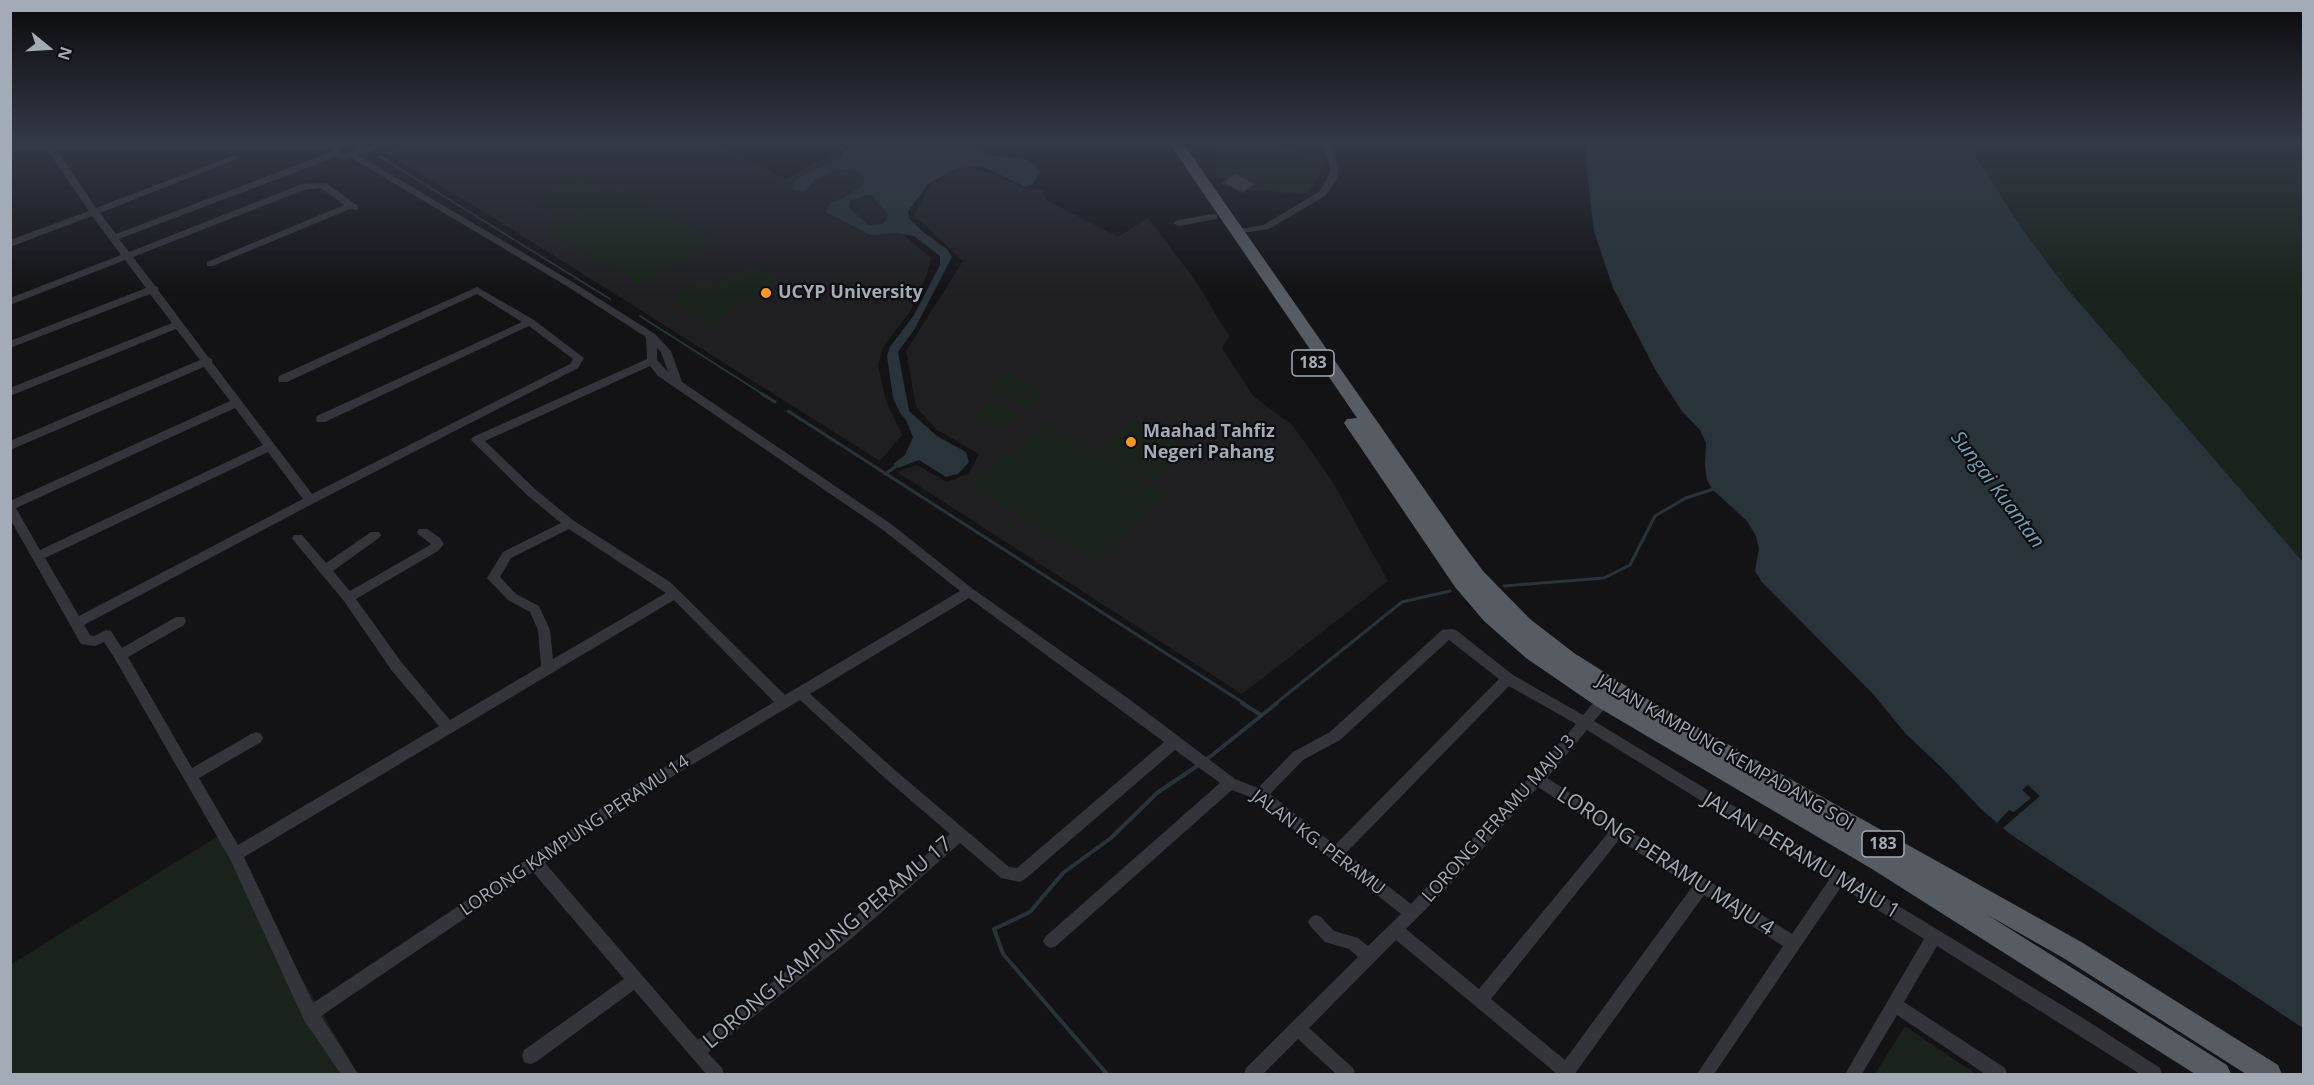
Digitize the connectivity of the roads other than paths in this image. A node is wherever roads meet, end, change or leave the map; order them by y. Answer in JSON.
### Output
{"nodes":[{"id":1,"x":82,"y":194,"type":"edge"},
{"id":2,"x":137,"y":194,"type":"edge"},
{"id":3,"x":215,"y":194,"type":"edge"},
{"id":4,"x":223,"y":194,"type":"edge"},
{"id":5,"x":288,"y":194,"type":"edge"},
{"id":6,"x":335,"y":194,"type":"edge"},
{"id":7,"x":431,"y":194,"type":"edge"},
{"id":8,"x":1198,"y":194,"type":"edge"},
{"id":9,"x":1212,"y":194,"type":"edge"},
{"id":10,"x":1322,"y":194,"type":"edge"},
{"id":11,"x":94,"y":212,"type":"junction"},
{"id":12,"x":1214,"y":217,"type":"junction"},
{"id":13,"x":1178,"y":223,"type":"dead end"},
{"id":14,"x":1239,"y":232,"type":"junction"},
{"id":15,"x":112,"y":236,"type":"junction"},
{"id":16,"x":10,"y":244,"type":"edge"},
{"id":17,"x":128,"y":254,"type":"junction"},
{"id":18,"x":210,"y":264,"type":"dead end"},
{"id":19,"x":154,"y":289,"type":"junction"},
{"id":20,"x":10,"y":302,"type":"edge"},
{"id":21,"x":530,"y":322,"type":"junction"},
{"id":22,"x":178,"y":324,"type":"junction"},
{"id":23,"x":651,"y":336,"type":"junction"},
{"id":24,"x":10,"y":345,"type":"edge"},
{"id":25,"x":652,"y":361,"type":"junction"},
{"id":26,"x":208,"y":362,"type":"junction"},
{"id":27,"x":283,"y":379,"type":"dead end"},
{"id":28,"x":677,"y":382,"type":"junction"},
{"id":29,"x":10,"y":392,"type":"edge"},
{"id":30,"x":238,"y":402,"type":"junction"},
{"id":31,"x":321,"y":419,"type":"dead end"},
{"id":32,"x":10,"y":446,"type":"edge"},
{"id":33,"x":271,"y":446,"type":"junction"},
{"id":34,"x":310,"y":500,"type":"junction"},
{"id":35,"x":10,"y":507,"type":"edge"},
{"id":36,"x":570,"y":524,"type":"junction"},
{"id":37,"x":423,"y":532,"type":"dead end"},
{"id":38,"x":375,"y":536,"type":"dead end"},
{"id":39,"x":298,"y":538,"type":"dead end"},
{"id":40,"x":38,"y":556,"type":"junction"},
{"id":41,"x":325,"y":570,"type":"junction"},
{"id":42,"x":1469,"y":579,"type":"junction"},
{"id":43,"x":969,"y":592,"type":"junction"},
{"id":44,"x":674,"y":594,"type":"junction"},
{"id":45,"x":348,"y":598,"type":"junction"},
{"id":46,"x":1498,"y":610,"type":"junction"},
{"id":47,"x":180,"y":621,"type":"dead end"},
{"id":48,"x":76,"y":623,"type":"junction"},
{"id":49,"x":120,"y":655,"type":"junction"},
{"id":50,"x":548,"y":669,"type":"junction"},
{"id":51,"x":1508,"y":679,"type":"junction"},
{"id":52,"x":802,"y":694,"type":"junction"},
{"id":53,"x":1604,"y":700,"type":"junction"},
{"id":54,"x":784,"y":703,"type":"junction"},
{"id":55,"x":1586,"y":723,"type":"junction"},
{"id":56,"x":449,"y":728,"type":"junction"},
{"id":57,"x":256,"y":738,"type":"dead end"},
{"id":58,"x":1174,"y":742,"type":"junction"},
{"id":59,"x":190,"y":776,"type":"junction"},
{"id":60,"x":1537,"y":779,"type":"junction"},
{"id":61,"x":1230,"y":783,"type":"junction"},
{"id":62,"x":1260,"y":795,"type":"junction"},
{"id":63,"x":1618,"y":831,"type":"junction"},
{"id":64,"x":960,"y":834,"type":"junction"},
{"id":65,"x":235,"y":854,"type":"junction"},
{"id":66,"x":1336,"y":854,"type":"junction"},
{"id":67,"x":535,"y":863,"type":"junction"},
{"id":68,"x":1839,"y":878,"type":"junction"},
{"id":69,"x":1703,"y":885,"type":"junction"},
{"id":70,"x":1412,"y":914,"type":"junction"},
{"id":71,"x":1316,"y":922,"type":"dead end"},
{"id":72,"x":1396,"y":930,"type":"junction"},
{"id":73,"x":1934,"y":937,"type":"junction"},
{"id":74,"x":1051,"y":941,"type":"dead end"},
{"id":75,"x":1793,"y":944,"type":"junction"},
{"id":76,"x":1369,"y":957,"type":"junction"},
{"id":77,"x":2111,"y":973,"type":"junction"},
{"id":78,"x":635,"y":980,"type":"junction"},
{"id":79,"x":2096,"y":998,"type":"junction"},
{"id":80,"x":1480,"y":1000,"type":"junction"},
{"id":81,"x":1895,"y":1005,"type":"junction"},
{"id":82,"x":310,"y":1014,"type":"junction"},
{"id":83,"x":1299,"y":1029,"type":"junction"},
{"id":84,"x":696,"y":1052,"type":"junction"},
{"id":85,"x":530,"y":1056,"type":"dead end"},
{"id":86,"x":1568,"y":1073,"type":"edge"},
{"id":87,"x":350,"y":1074,"type":"edge"},
{"id":88,"x":716,"y":1074,"type":"edge"},
{"id":89,"x":1252,"y":1074,"type":"edge"},
{"id":90,"x":1347,"y":1074,"type":"edge"},
{"id":91,"x":1705,"y":1074,"type":"edge"},
{"id":92,"x":1852,"y":1074,"type":"edge"},
{"id":93,"x":2000,"y":1074,"type":"edge"},
{"id":94,"x":2154,"y":1074,"type":"edge"},
{"id":95,"x":2218,"y":1074,"type":"edge"},
{"id":96,"x":2269,"y":1074,"type":"edge"}],
"edges":[{"from":1,"to":11,"type":"street"},
{"from":2,"to":11,"type":"street"},
{"from":3,"to":15,"type":"street"},
{"from":4,"to":15,"type":"street"},
{"from":5,"to":17,"type":"street"},
{"from":6,"to":18,"type":"street"},
{"from":7,"to":23,"type":"street"},
{"from":8,"to":12,"type":"highway","number":"183"},
{"from":9,"to":14,"type":"highway","number":"183"},
{"from":10,"to":14,"type":"street"},
{"from":11,"to":15,"type":"street"},
{"from":11,"to":16,"type":"street"},
{"from":12,"to":13,"type":"street"},
{"from":12,"to":42,"type":"highway","number":"183"},
{"from":14,"to":42,"type":"highway","number":"183"},
{"from":15,"to":17,"type":"street"},
{"from":17,"to":19,"type":"street"},
{"from":17,"to":20,"type":"street"},
{"from":19,"to":22,"type":"street"},
{"from":19,"to":24,"type":"street"},
{"from":21,"to":27,"type":"street"},
{"from":21,"to":31,"type":"street"},
{"from":21,"to":34,"type":"street"},
{"from":22,"to":26,"type":"street"},
{"from":22,"to":29,"type":"street"},
{"from":23,"to":25,"type":"street"},
{"from":23,"to":28,"type":"street"},
{"from":25,"to":28,"type":"street","name":"JALAN KG. PERAMU"},
{"from":25,"to":36,"type":"street"},
{"from":26,"to":30,"type":"street"},
{"from":26,"to":32,"type":"street"},
{"from":28,"to":43,"type":"street","name":"JALAN KG. PERAMU"},
{"from":30,"to":33,"type":"street"},
{"from":30,"to":35,"type":"street"},
{"from":33,"to":34,"type":"street"},
{"from":33,"to":40,"type":"street"},
{"from":34,"to":48,"type":"street"},
{"from":35,"to":40,"type":"street"},
{"from":36,"to":44,"type":"street"},
{"from":36,"to":50,"type":"street"},
{"from":37,"to":45,"type":"street"},
{"from":38,"to":41,"type":"street"},
{"from":39,"to":41,"type":"street"},
{"from":40,"to":48,"type":"street"},
{"from":41,"to":45,"type":"street"},
{"from":42,"to":46,"type":"highway","name":"JALAN KAMPUNG KEMPADANG SOI","number":"183"},
{"from":43,"to":52,"type":"street","name":"LORONG KAMPUNG PERAMU 14"},
{"from":43,"to":58,"type":"street","name":"JALAN KG. PERAMU"},
{"from":44,"to":50,"type":"street"},
{"from":44,"to":54,"type":"street"},
{"from":45,"to":56,"type":"street"},
{"from":46,"to":53,"type":"highway","name":"JALAN KAMPUNG KEMPADANG SOI","number":"183"},
{"from":46,"to":77,"type":"highway","name":"JALAN KAMPUNG KEMPADANG SOI","number":"183"},
{"from":47,"to":49,"type":"street"},
{"from":48,"to":49,"type":"street"},
{"from":49,"to":59,"type":"street"},
{"from":50,"to":56,"type":"street"},
{"from":51,"to":55,"type":"street","name":"JALAN PERAMU MAJU 1"},
{"from":51,"to":62,"type":"street","name":"JALAN PERAMU MAJU 1"},
{"from":51,"to":66,"type":"street"},
{"from":52,"to":54,"type":"street","name":"LORONG KAMPUNG PERAMU 14"},
{"from":52,"to":64,"type":"street"},
{"from":53,"to":55,"type":"street","name":"LORONG PERAMU MAJU 3"},
{"from":53,"to":79,"type":"highway","name":"JALAN KAMPUNG KEMPADANG SOI","number":"183"},
{"from":54,"to":67,"type":"street","name":"LORONG KAMPUNG PERAMU 14"},
{"from":55,"to":60,"type":"street","name":"LORONG PERAMU MAJU 3"},
{"from":55,"to":68,"type":"street","name":"JALAN PERAMU MAJU 1"},
{"from":56,"to":65,"type":"street"},
{"from":57,"to":59,"type":"street"},
{"from":58,"to":61,"type":"street","name":"JALAN KG. PERAMU"},
{"from":58,"to":64,"type":"street"},
{"from":59,"to":65,"type":"street"},
{"from":60,"to":63,"type":"street","name":"LORONG PERAMU MAJU 4"},
{"from":60,"to":70,"type":"street","name":"LORONG PERAMU MAJU 3"},
{"from":61,"to":62,"type":"street","name":"JALAN KG. PERAMU"},
{"from":61,"to":74,"type":"street"},
{"from":62,"to":66,"type":"street","name":"JALAN KG. PERAMU"},
{"from":63,"to":69,"type":"street","name":"LORONG PERAMU MAJU 4"},
{"from":63,"to":80,"type":"street"},
{"from":64,"to":84,"type":"street","name":"LORONG KAMPUNG PERAMU 17"},
{"from":65,"to":82,"type":"street"},
{"from":66,"to":70,"type":"street","name":"JALAN KG. PERAMU"},
{"from":67,"to":78,"type":"street"},
{"from":67,"to":82,"type":"street","name":"LORONG KAMPUNG PERAMU 14"},
{"from":68,"to":73,"type":"street","name":"JALAN PERAMU MAJU 1"},
{"from":68,"to":75,"type":"street"},
{"from":69,"to":75,"type":"street","name":"LORONG PERAMU MAJU 4"},
{"from":69,"to":86,"type":"street"},
{"from":70,"to":72,"type":"street","name":"LORONG PERAMU MAJU 3"},
{"from":71,"to":76,"type":"street"},
{"from":72,"to":76,"type":"street","name":"LORONG PERAMU MAJU 3"},
{"from":72,"to":80,"type":"street"},
{"from":73,"to":81,"type":"street"},
{"from":73,"to":94,"type":"street","name":"JALAN PERAMU MAJU 1"},
{"from":75,"to":91,"type":"street"},
{"from":76,"to":83,"type":"street","name":"LORONG PERAMU MAJU 3"},
{"from":77,"to":79,"type":"highway"},
{"from":77,"to":96,"type":"highway","name":"JALAN KAMPUNG KEMPADANG SOI","number":"183"},
{"from":78,"to":84,"type":"street"},
{"from":78,"to":85,"type":"street"},
{"from":79,"to":95,"type":"highway","name":"JALAN KAMPUNG KEMPADANG SOI","number":"183"},
{"from":80,"to":86,"type":"street"},
{"from":81,"to":92,"type":"street"},
{"from":81,"to":93,"type":"street"},
{"from":82,"to":87,"type":"street"},
{"from":83,"to":89,"type":"street","name":"LORONG PERAMU MAJU 3"},
{"from":83,"to":90,"type":"street"},
{"from":84,"to":88,"type":"street"}]}
